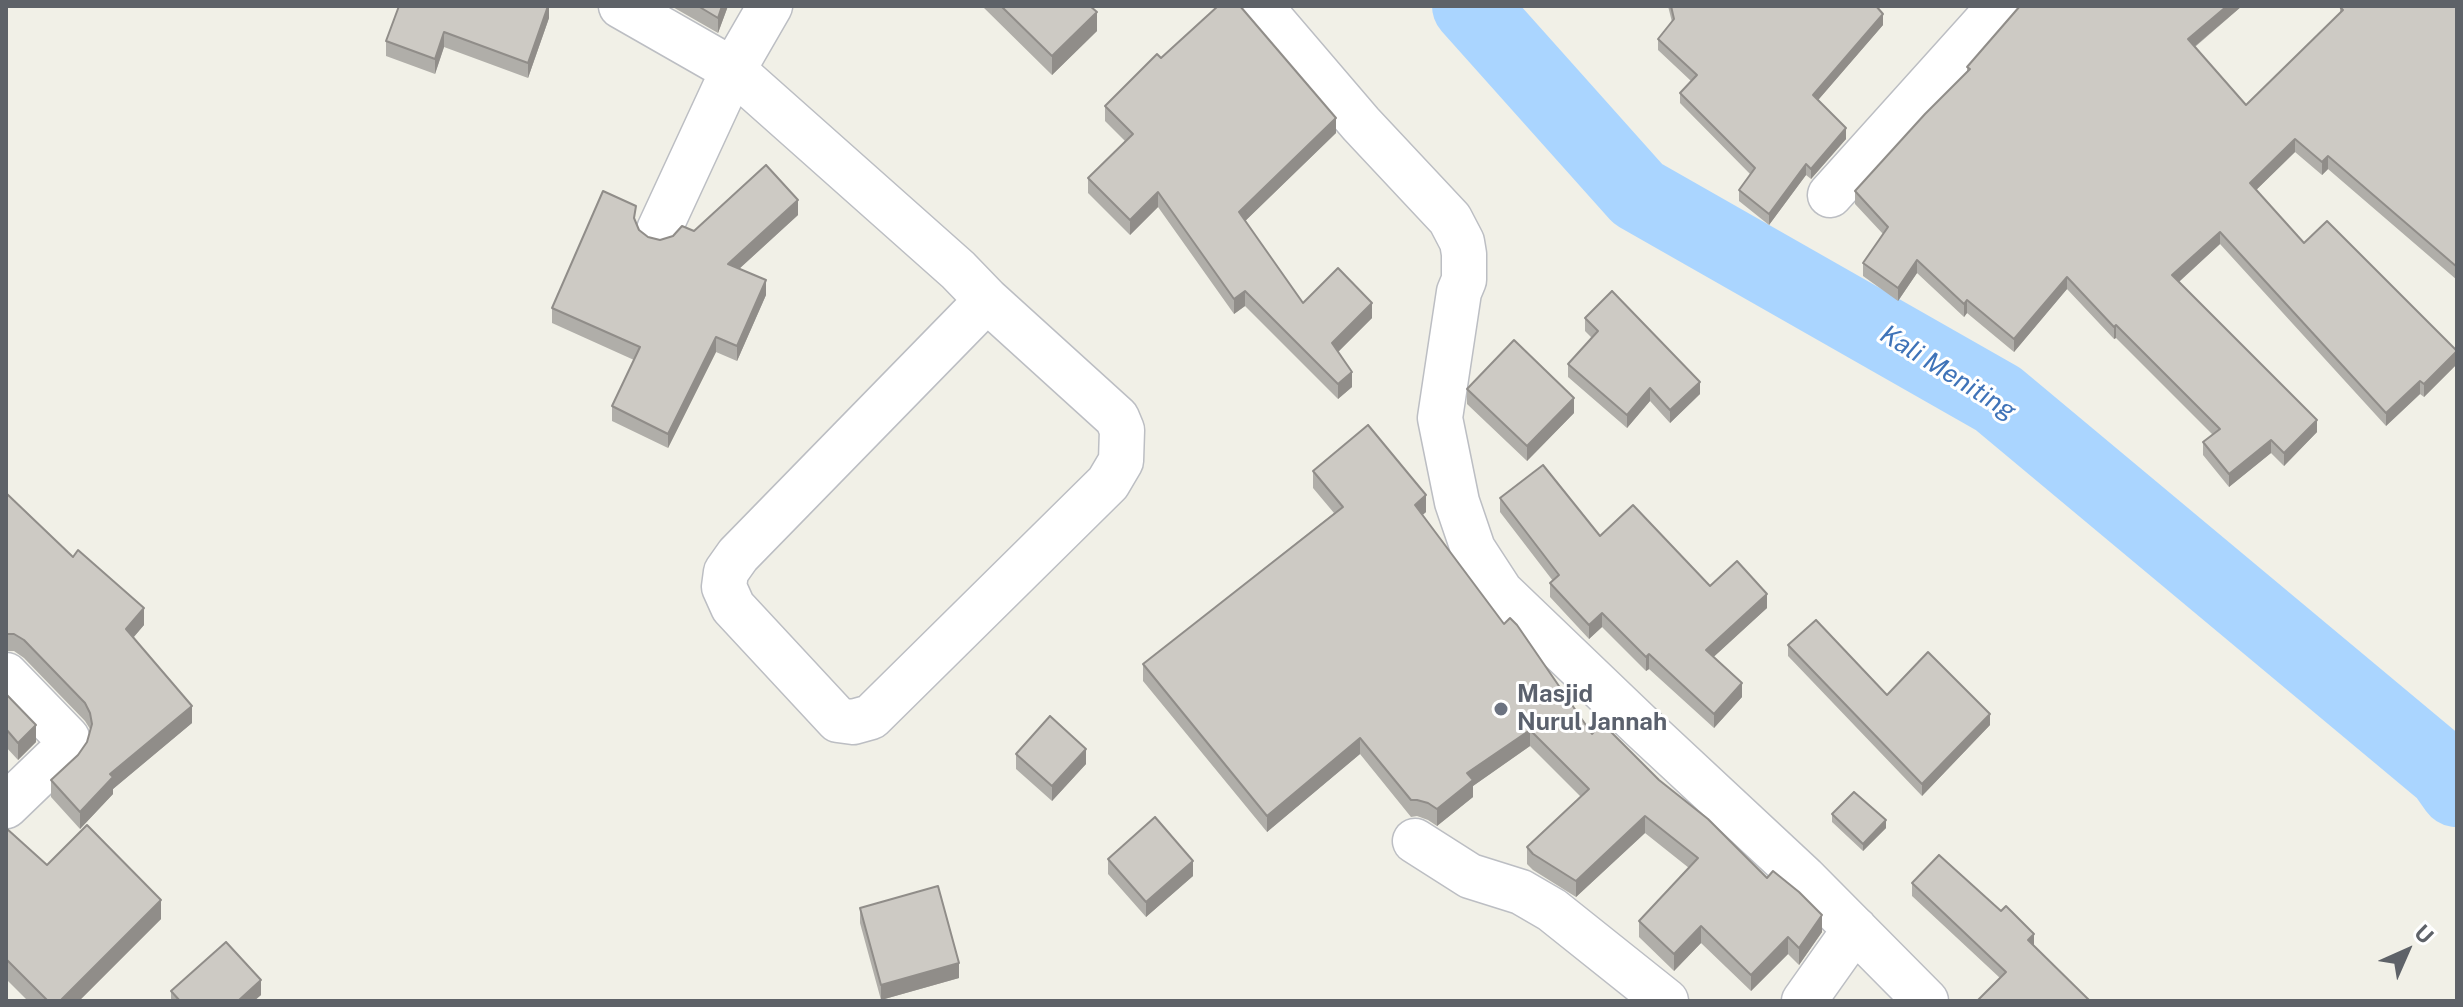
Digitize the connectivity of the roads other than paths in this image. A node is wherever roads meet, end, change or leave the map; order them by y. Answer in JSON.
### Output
{"nodes":[{"id":1,"x":621,"y":6,"type":"edge"},
{"id":2,"x":770,"y":6,"type":"edge"},
{"id":3,"x":1260,"y":6,"type":"edge"},
{"id":4,"x":2000,"y":6,"type":"edge"},
{"id":5,"x":733,"y":70,"type":"junction"},
{"id":6,"x":1830,"y":195,"type":"dead end"},
{"id":7,"x":659,"y":230,"type":"dead end"},
{"id":8,"x":987,"y":300,"type":"junction"},
{"id":9,"x":6,"y":675,"type":"edge"},
{"id":10,"x":6,"y":806,"type":"edge"},
{"id":11,"x":1415,"y":841,"type":"dead end"},
{"id":12,"x":1855,"y":929,"type":"junction"},
{"id":13,"x":1666,"y":1001,"type":"edge"},
{"id":14,"x":1804,"y":1001,"type":"edge"},
{"id":15,"x":1926,"y":1001,"type":"edge"}],
"edges":[{"from":1,"to":5,"type":"street"},
{"from":2,"to":5,"type":"street"},
{"from":3,"to":12,"type":"street"},
{"from":4,"to":6,"type":"street"},
{"from":5,"to":7,"type":"street"},
{"from":5,"to":8,"type":"street"},
{"from":8,"to":8,"type":"street"},
{"from":9,"to":10,"type":"street"},
{"from":11,"to":13,"type":"street"},
{"from":12,"to":14,"type":"street"},
{"from":12,"to":15,"type":"street"}]}
